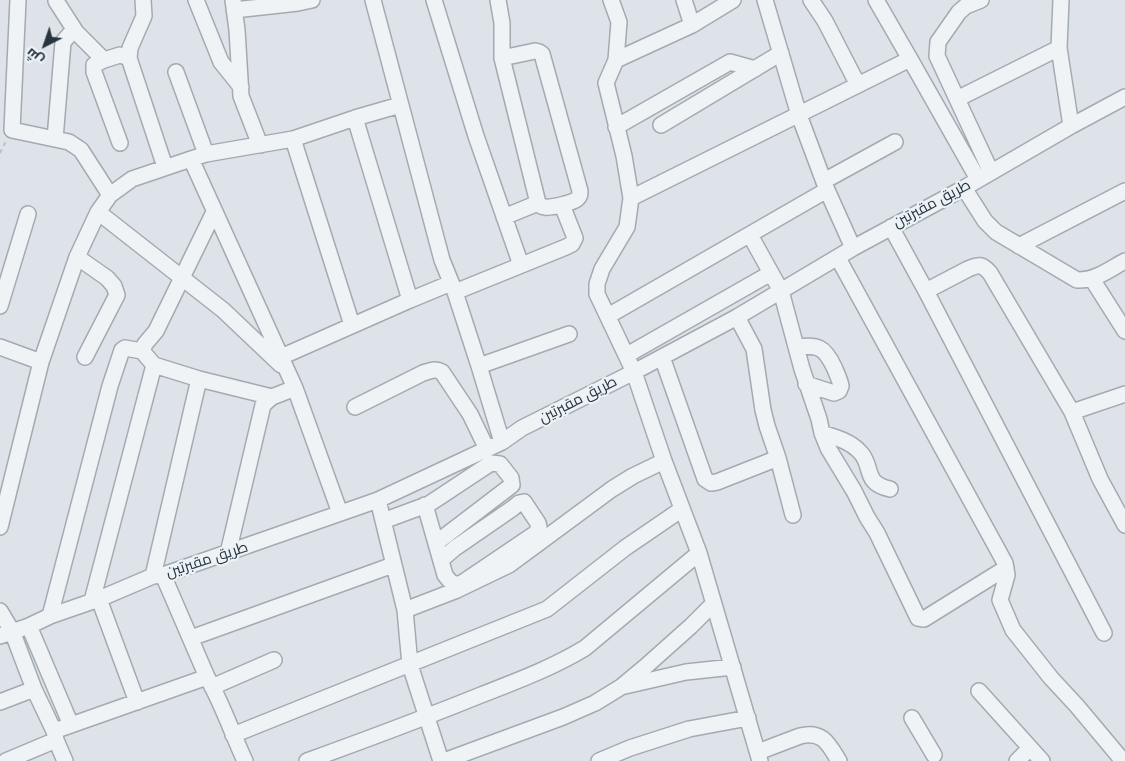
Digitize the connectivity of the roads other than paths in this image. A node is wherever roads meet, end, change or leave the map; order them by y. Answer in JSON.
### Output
{"nodes":[{"id":1,"x":18,"y":0,"type":"edge"},
{"id":2,"x":143,"y":0,"type":"edge"},
{"id":3,"x":196,"y":0,"type":"edge"},
{"id":4,"x":312,"y":0,"type":"edge"},
{"id":5,"x":372,"y":0,"type":"edge"},
{"id":6,"x":434,"y":0,"type":"edge"},
{"id":7,"x":498,"y":0,"type":"edge"},
{"id":8,"x":611,"y":0,"type":"edge"},
{"id":9,"x":684,"y":0,"type":"edge"},
{"id":10,"x":732,"y":0,"type":"edge"},
{"id":11,"x":765,"y":0,"type":"edge"},
{"id":12,"x":811,"y":0,"type":"edge"},
{"id":13,"x":876,"y":0,"type":"edge"},
{"id":14,"x":981,"y":0,"type":"edge"},
{"id":15,"x":1061,"y":0,"type":"edge"},
{"id":16,"x":56,"y":1,"type":"edge"},
{"id":17,"x":966,"y":3,"type":"edge"},
{"id":18,"x":233,"y":5,"type":"edge"},
{"id":19,"x":692,"y":25,"type":"junction"},
{"id":20,"x":76,"y":32,"type":"junction"},
{"id":21,"x":1059,"y":48,"type":"junction"},
{"id":22,"x":782,"y":53,"type":"junction"},
{"id":23,"x":129,"y":58,"type":"junction"},
{"id":24,"x":502,"y":58,"type":"junction"},
{"id":25,"x":910,"y":59,"type":"junction"},
{"id":26,"x":104,"y":60,"type":"junction"},
{"id":27,"x":616,"y":60,"type":"junction"},
{"id":28,"x":755,"y":69,"type":"junction"},
{"id":29,"x":176,"y":72,"type":"dead end"},
{"id":30,"x":858,"y":85,"type":"junction"},
{"id":31,"x":241,"y":87,"type":"junction"},
{"id":32,"x":1125,"y":97,"type":"edge"},
{"id":33,"x":957,"y":100,"type":"junction"},
{"id":34,"x":400,"y":105,"type":"junction"},
{"id":35,"x":799,"y":114,"type":"junction"},
{"id":36,"x":355,"y":118,"type":"junction"},
{"id":37,"x":662,"y":125,"type":"dead end"},
{"id":38,"x":1071,"y":126,"type":"junction"},
{"id":39,"x":616,"y":127,"type":"junction"},
{"id":40,"x":55,"y":139,"type":"junction"},
{"id":41,"x":293,"y":139,"type":"junction"},
{"id":42,"x":895,"y":142,"type":"dead end"},
{"id":43,"x":120,"y":143,"type":"dead end"},
{"id":44,"x":260,"y":145,"type":"junction"},
{"id":45,"x":206,"y":154,"type":"junction"},
{"id":46,"x":191,"y":159,"type":"junction"},
{"id":47,"x":165,"y":167,"type":"junction"},
{"id":48,"x":985,"y":176,"type":"junction"},
{"id":49,"x":826,"y":186,"type":"junction"},
{"id":50,"x":964,"y":188,"type":"junction"},
{"id":51,"x":1125,"y":191,"type":"edge"},
{"id":52,"x":110,"y":195,"type":"junction"},
{"id":53,"x":632,"y":198,"type":"junction"},
{"id":54,"x":538,"y":203,"type":"junction"},
{"id":55,"x":562,"y":205,"type":"junction"},
{"id":56,"x":98,"y":212,"type":"junction"},
{"id":57,"x":214,"y":212,"type":"junction"},
{"id":58,"x":28,"y":214,"type":"dead end"},
{"id":59,"x":504,"y":217,"type":"junction"},
{"id":60,"x":891,"y":227,"type":"junction"},
{"id":61,"x":750,"y":235,"type":"junction"},
{"id":62,"x":1019,"y":246,"type":"junction"},
{"id":63,"x":853,"y":248,"type":"junction"},
{"id":64,"x":77,"y":257,"type":"junction"},
{"id":65,"x":838,"y":258,"type":"junction"},
{"id":66,"x":1125,"y":261,"type":"edge"},
{"id":67,"x":521,"y":265,"type":"junction"},
{"id":68,"x":772,"y":273,"type":"junction"},
{"id":69,"x":182,"y":277,"type":"junction"},
{"id":70,"x":1092,"y":279,"type":"junction"},
{"id":71,"x":453,"y":288,"type":"junction"},
{"id":72,"x":781,"y":291,"type":"junction"},
{"id":73,"x":926,"y":291,"type":"junction"},
{"id":74,"x":410,"y":300,"type":"junction"},
{"id":75,"x":0,"y":306,"type":"edge"},
{"id":76,"x":608,"y":316,"type":"junction"},
{"id":77,"x":737,"y":317,"type":"junction"},
{"id":78,"x":352,"y":325,"type":"junction"},
{"id":79,"x":1125,"y":331,"type":"edge"},
{"id":80,"x":569,"y":334,"type":"dead end"},
{"id":81,"x":0,"y":347,"type":"edge"},
{"id":82,"x":796,"y":347,"type":"junction"},
{"id":83,"x":142,"y":351,"type":"junction"},
{"id":84,"x":627,"y":355,"type":"junction"},
{"id":85,"x":85,"y":357,"type":"dead end"},
{"id":86,"x":662,"y":357,"type":"junction"},
{"id":87,"x":41,"y":362,"type":"junction"},
{"id":88,"x":284,"y":363,"type":"junction"},
{"id":89,"x":154,"y":365,"type":"junction"},
{"id":90,"x":479,"y":366,"type":"junction"},
{"id":91,"x":634,"y":372,"type":"junction"},
{"id":92,"x":199,"y":379,"type":"junction"},
{"id":93,"x":806,"y":384,"type":"junction"},
{"id":94,"x":295,"y":388,"type":"junction"},
{"id":95,"x":272,"y":397,"type":"junction"},
{"id":96,"x":1123,"y":400,"type":"edge"},
{"id":97,"x":354,"y":407,"type":"dead end"},
{"id":98,"x":1072,"y":412,"type":"junction"},
{"id":99,"x":822,"y":433,"type":"junction"},
{"id":100,"x":502,"y":442,"type":"junction"},
{"id":101,"x":487,"y":449,"type":"junction"},
{"id":102,"x":778,"y":458,"type":"junction"},
{"id":103,"x":664,"y":461,"type":"junction"},
{"id":104,"x":890,"y":489,"type":"dead end"},
{"id":105,"x":378,"y":500,"type":"junction"},
{"id":106,"x":425,"y":505,"type":"junction"},
{"id":107,"x":682,"y":509,"type":"junction"},
{"id":108,"x":340,"y":513,"type":"junction"},
{"id":109,"x":793,"y":515,"type":"dead end"},
{"id":110,"x":383,"y":521,"type":"junction"},
{"id":111,"x":1125,"y":525,"type":"edge"},
{"id":112,"x":0,"y":527,"type":"edge"},
{"id":113,"x":436,"y":543,"type":"junction"},
{"id":114,"x":228,"y":553,"type":"junction"},
{"id":115,"x":699,"y":553,"type":"junction"},
{"id":116,"x":441,"y":560,"type":"junction"},
{"id":117,"x":393,"y":565,"type":"junction"},
{"id":118,"x":1006,"y":568,"type":"junction"},
{"id":119,"x":158,"y":576,"type":"junction"},
{"id":120,"x":96,"y":600,"type":"junction"},
{"id":121,"x":713,"y":604,"type":"junction"},
{"id":122,"x":404,"y":610,"type":"junction"},
{"id":123,"x":0,"y":611,"type":"edge"},
{"id":124,"x":50,"y":616,"type":"junction"},
{"id":125,"x":29,"y":626,"type":"junction"},
{"id":126,"x":1104,"y":633,"type":"dead end"},
{"id":127,"x":6,"y":634,"type":"edge"},
{"id":128,"x":191,"y":638,"type":"junction"},
{"id":129,"x":274,"y":660,"type":"dead end"},
{"id":130,"x":410,"y":664,"type":"junction"},
{"id":131,"x":733,"y":667,"type":"junction"},
{"id":132,"x":210,"y":682,"type":"junction"},
{"id":133,"x":621,"y":687,"type":"junction"},
{"id":134,"x":34,"y":689,"type":"junction"},
{"id":135,"x":980,"y":691,"type":"dead end"},
{"id":136,"x":0,"y":702,"type":"edge"},
{"id":137,"x":137,"y":702,"type":"junction"},
{"id":138,"x":427,"y":717,"type":"junction"},
{"id":139,"x":748,"y":718,"type":"junction"},
{"id":140,"x":912,"y":718,"type":"dead end"},
{"id":141,"x":71,"y":725,"type":"junction"},
{"id":142,"x":55,"y":735,"type":"junction"},
{"id":143,"x":233,"y":735,"type":"junction"},
{"id":144,"x":1030,"y":748,"type":"junction"},
{"id":145,"x":935,"y":754,"type":"edge"},
{"id":146,"x":759,"y":756,"type":"edge"},
{"id":147,"x":1117,"y":759,"type":"edge"},
{"id":148,"x":6,"y":761,"type":"edge"},
{"id":149,"x":65,"y":761,"type":"edge"},
{"id":150,"x":245,"y":761,"type":"edge"},
{"id":151,"x":307,"y":761,"type":"edge"},
{"id":152,"x":442,"y":761,"type":"edge"},
{"id":153,"x":599,"y":761,"type":"edge"},
{"id":154,"x":839,"y":761,"type":"edge"},
{"id":155,"x":1017,"y":761,"type":"edge"},
{"id":156,"x":1042,"y":761,"type":"edge"}],
"edges":[{"from":1,"to":40,"type":"street"},
{"from":2,"to":23,"type":"street"},
{"from":3,"to":31,"type":"street"},
{"from":4,"to":18,"type":"street"},
{"from":5,"to":34,"type":"street"},
{"from":6,"to":59,"type":"street"},
{"from":7,"to":24,"type":"street"},
{"from":8,"to":27,"type":"street"},
{"from":9,"to":19,"type":"street"},
{"from":10,"to":19,"type":"street"},
{"from":11,"to":22,"type":"street"},
{"from":12,"to":30,"type":"street"},
{"from":13,"to":25,"type":"street"},
{"from":14,"to":17,"type":"street"},
{"from":15,"to":21,"type":"street"},
{"from":16,"to":20,"type":"street"},
{"from":17,"to":33,"type":"street"},
{"from":18,"to":31,"type":"street"},
{"from":19,"to":27,"type":"street"},
{"from":20,"to":26,"type":"street"},
{"from":20,"to":40,"type":"street"},
{"from":21,"to":33,"type":"street"},
{"from":21,"to":38,"type":"street"},
{"from":22,"to":28,"type":"street"},
{"from":22,"to":35,"type":"street"},
{"from":23,"to":26,"type":"street"},
{"from":23,"to":47,"type":"street"},
{"from":24,"to":54,"type":"street"},
{"from":24,"to":55,"type":"street"},
{"from":25,"to":30,"type":"street"},
{"from":25,"to":48,"type":"street"},
{"from":26,"to":43,"type":"street"},
{"from":27,"to":39,"type":"street"},
{"from":28,"to":37,"type":"street"},
{"from":28,"to":39,"type":"street"},
{"from":29,"to":45,"type":"street"},
{"from":30,"to":35,"type":"street"},
{"from":31,"to":44,"type":"street"},
{"from":32,"to":38,"type":"street","name":"طريق مقبرتين"},
{"from":33,"to":48,"type":"street"},
{"from":34,"to":36,"type":"street"},
{"from":34,"to":71,"type":"street"},
{"from":35,"to":49,"type":"street"},
{"from":35,"to":53,"type":"street"},
{"from":36,"to":41,"type":"street"},
{"from":36,"to":74,"type":"street"},
{"from":38,"to":48,"type":"street","name":"طريق مقبرتين"},
{"from":39,"to":53,"type":"street"},
{"from":40,"to":52,"type":"street"},
{"from":41,"to":44,"type":"street"},
{"from":41,"to":78,"type":"street"},
{"from":42,"to":49,"type":"street"},
{"from":44,"to":45,"type":"street"},
{"from":45,"to":46,"type":"street"},
{"from":46,"to":47,"type":"street"},
{"from":46,"to":57,"type":"street"},
{"from":47,"to":52,"type":"street"},
{"from":48,"to":50,"type":"street","name":"طريق مقبرتين"},
{"from":49,"to":61,"type":"street"},
{"from":49,"to":63,"type":"street"},
{"from":50,"to":60,"type":"street","name":"طريق مقبرتين"},
{"from":50,"to":62,"type":"street"},
{"from":51,"to":62,"type":"street"},
{"from":52,"to":56,"type":"street"},
{"from":53,"to":76,"type":"street"},
{"from":54,"to":55,"type":"street"},
{"from":54,"to":59,"type":"street"},
{"from":55,"to":67,"type":"street"},
{"from":56,"to":64,"type":"street"},
{"from":56,"to":69,"type":"street"},
{"from":57,"to":69,"type":"street"},
{"from":57,"to":88,"type":"street"},
{"from":58,"to":75,"type":"street"},
{"from":59,"to":67,"type":"street"},
{"from":60,"to":63,"type":"street","name":"طريق مقبرتين"},
{"from":60,"to":73,"type":"street"},
{"from":61,"to":68,"type":"street"},
{"from":61,"to":76,"type":"street"},
{"from":62,"to":70,"type":"street"},
{"from":63,"to":65,"type":"street","name":"طريق مقبرتين"},
{"from":64,"to":85,"type":"street"},
{"from":64,"to":87,"type":"street"},
{"from":65,"to":72,"type":"street","name":"طريق مقبرتين"},
{"from":65,"to":118,"type":"street"},
{"from":66,"to":70,"type":"street"},
{"from":67,"to":71,"type":"street"},
{"from":68,"to":72,"type":"street"},
{"from":68,"to":84,"type":"street"},
{"from":69,"to":83,"type":"street"},
{"from":69,"to":88,"type":"street"},
{"from":70,"to":79,"type":"street"},
{"from":71,"to":74,"type":"street"},
{"from":71,"to":90,"type":"street"},
{"from":72,"to":77,"type":"street","name":"طريق مقبرتين"},
{"from":72,"to":82,"type":"street"},
{"from":73,"to":98,"type":"street"},
{"from":73,"to":126,"type":"street"},
{"from":74,"to":78,"type":"street"},
{"from":76,"to":84,"type":"street"},
{"from":77,"to":86,"type":"street","name":"طريق مقبرتين"},
{"from":77,"to":102,"type":"street"},
{"from":78,"to":88,"type":"street"},
{"from":80,"to":90,"type":"street"},
{"from":81,"to":87,"type":"street"},
{"from":82,"to":93,"type":"street"},
{"from":82,"to":93,"type":"street"},
{"from":83,"to":89,"type":"street"},
{"from":83,"to":124,"type":"street"},
{"from":84,"to":91,"type":"street"},
{"from":86,"to":91,"type":"street","name":"طريق مقبرتين"},
{"from":86,"to":102,"type":"street"},
{"from":87,"to":112,"type":"street"},
{"from":88,"to":94,"type":"street"},
{"from":89,"to":92,"type":"street"},
{"from":89,"to":120,"type":"street"},
{"from":90,"to":100,"type":"street"},
{"from":91,"to":100,"type":"street","name":"طريق مقبرتين"},
{"from":91,"to":103,"type":"street"},
{"from":92,"to":95,"type":"street"},
{"from":92,"to":119,"type":"street"},
{"from":93,"to":99,"type":"street"},
{"from":94,"to":95,"type":"street"},
{"from":94,"to":108,"type":"street"},
{"from":95,"to":114,"type":"street"},
{"from":96,"to":98,"type":"street"},
{"from":97,"to":101,"type":"street"},
{"from":98,"to":111,"type":"street"},
{"from":99,"to":104,"type":"street"},
{"from":99,"to":118,"type":"street"},
{"from":100,"to":101,"type":"street","name":"طريق مقبرتين"},
{"from":101,"to":105,"type":"street","name":"طريق مقبرتين"},
{"from":102,"to":109,"type":"street"},
{"from":103,"to":107,"type":"street"},
{"from":103,"to":122,"type":"street"},
{"from":105,"to":108,"type":"street","name":"طريق مقبرتين"},
{"from":105,"to":110,"type":"street"},
{"from":106,"to":110,"type":"street"},
{"from":106,"to":113,"type":"street"},
{"from":106,"to":113,"type":"street"},
{"from":107,"to":115,"type":"street"},
{"from":107,"to":130,"type":"street"},
{"from":108,"to":114,"type":"street","name":"طريق مقبرتين"},
{"from":110,"to":117,"type":"street"},
{"from":113,"to":116,"type":"street"},
{"from":114,"to":119,"type":"street","name":"طريق مقبرتين"},
{"from":115,"to":121,"type":"street"},
{"from":115,"to":138,"type":"street"},
{"from":116,"to":116,"type":"street"},
{"from":117,"to":122,"type":"street"},
{"from":117,"to":128,"type":"street"},
{"from":118,"to":147,"type":"street"},
{"from":119,"to":120,"type":"street","name":"طريق مقبرتين"},
{"from":119,"to":128,"type":"street"},
{"from":120,"to":124,"type":"street","name":"طريق مقبرتين"},
{"from":120,"to":137,"type":"street"},
{"from":121,"to":131,"type":"street"},
{"from":121,"to":133,"type":"street"},
{"from":122,"to":130,"type":"street"},
{"from":123,"to":127,"type":"street"},
{"from":124,"to":125,"type":"street","name":"طريق مقبرتين"},
{"from":125,"to":127,"type":"street","name":"طريق مقبرتين"},
{"from":125,"to":141,"type":"street"},
{"from":127,"to":134,"type":"street"},
{"from":128,"to":132,"type":"street"},
{"from":129,"to":132,"type":"street"},
{"from":130,"to":138,"type":"street"},
{"from":130,"to":143,"type":"street"},
{"from":131,"to":133,"type":"street"},
{"from":131,"to":139,"type":"street"},
{"from":132,"to":137,"type":"street"},
{"from":132,"to":143,"type":"street"},
{"from":133,"to":152,"type":"street"},
{"from":134,"to":136,"type":"street"},
{"from":134,"to":142,"type":"street"},
{"from":135,"to":144,"type":"street"},
{"from":137,"to":141,"type":"street"},
{"from":138,"to":151,"type":"street"},
{"from":138,"to":152,"type":"street"},
{"from":139,"to":146,"type":"street"},
{"from":139,"to":153,"type":"street"},
{"from":140,"to":145,"type":"street"},
{"from":141,"to":142,"type":"street"},
{"from":142,"to":148,"type":"street"},
{"from":142,"to":149,"type":"street"},
{"from":143,"to":150,"type":"street"},
{"from":144,"to":155,"type":"street"},
{"from":144,"to":156,"type":"street"},
{"from":146,"to":154,"type":"street"}]}
